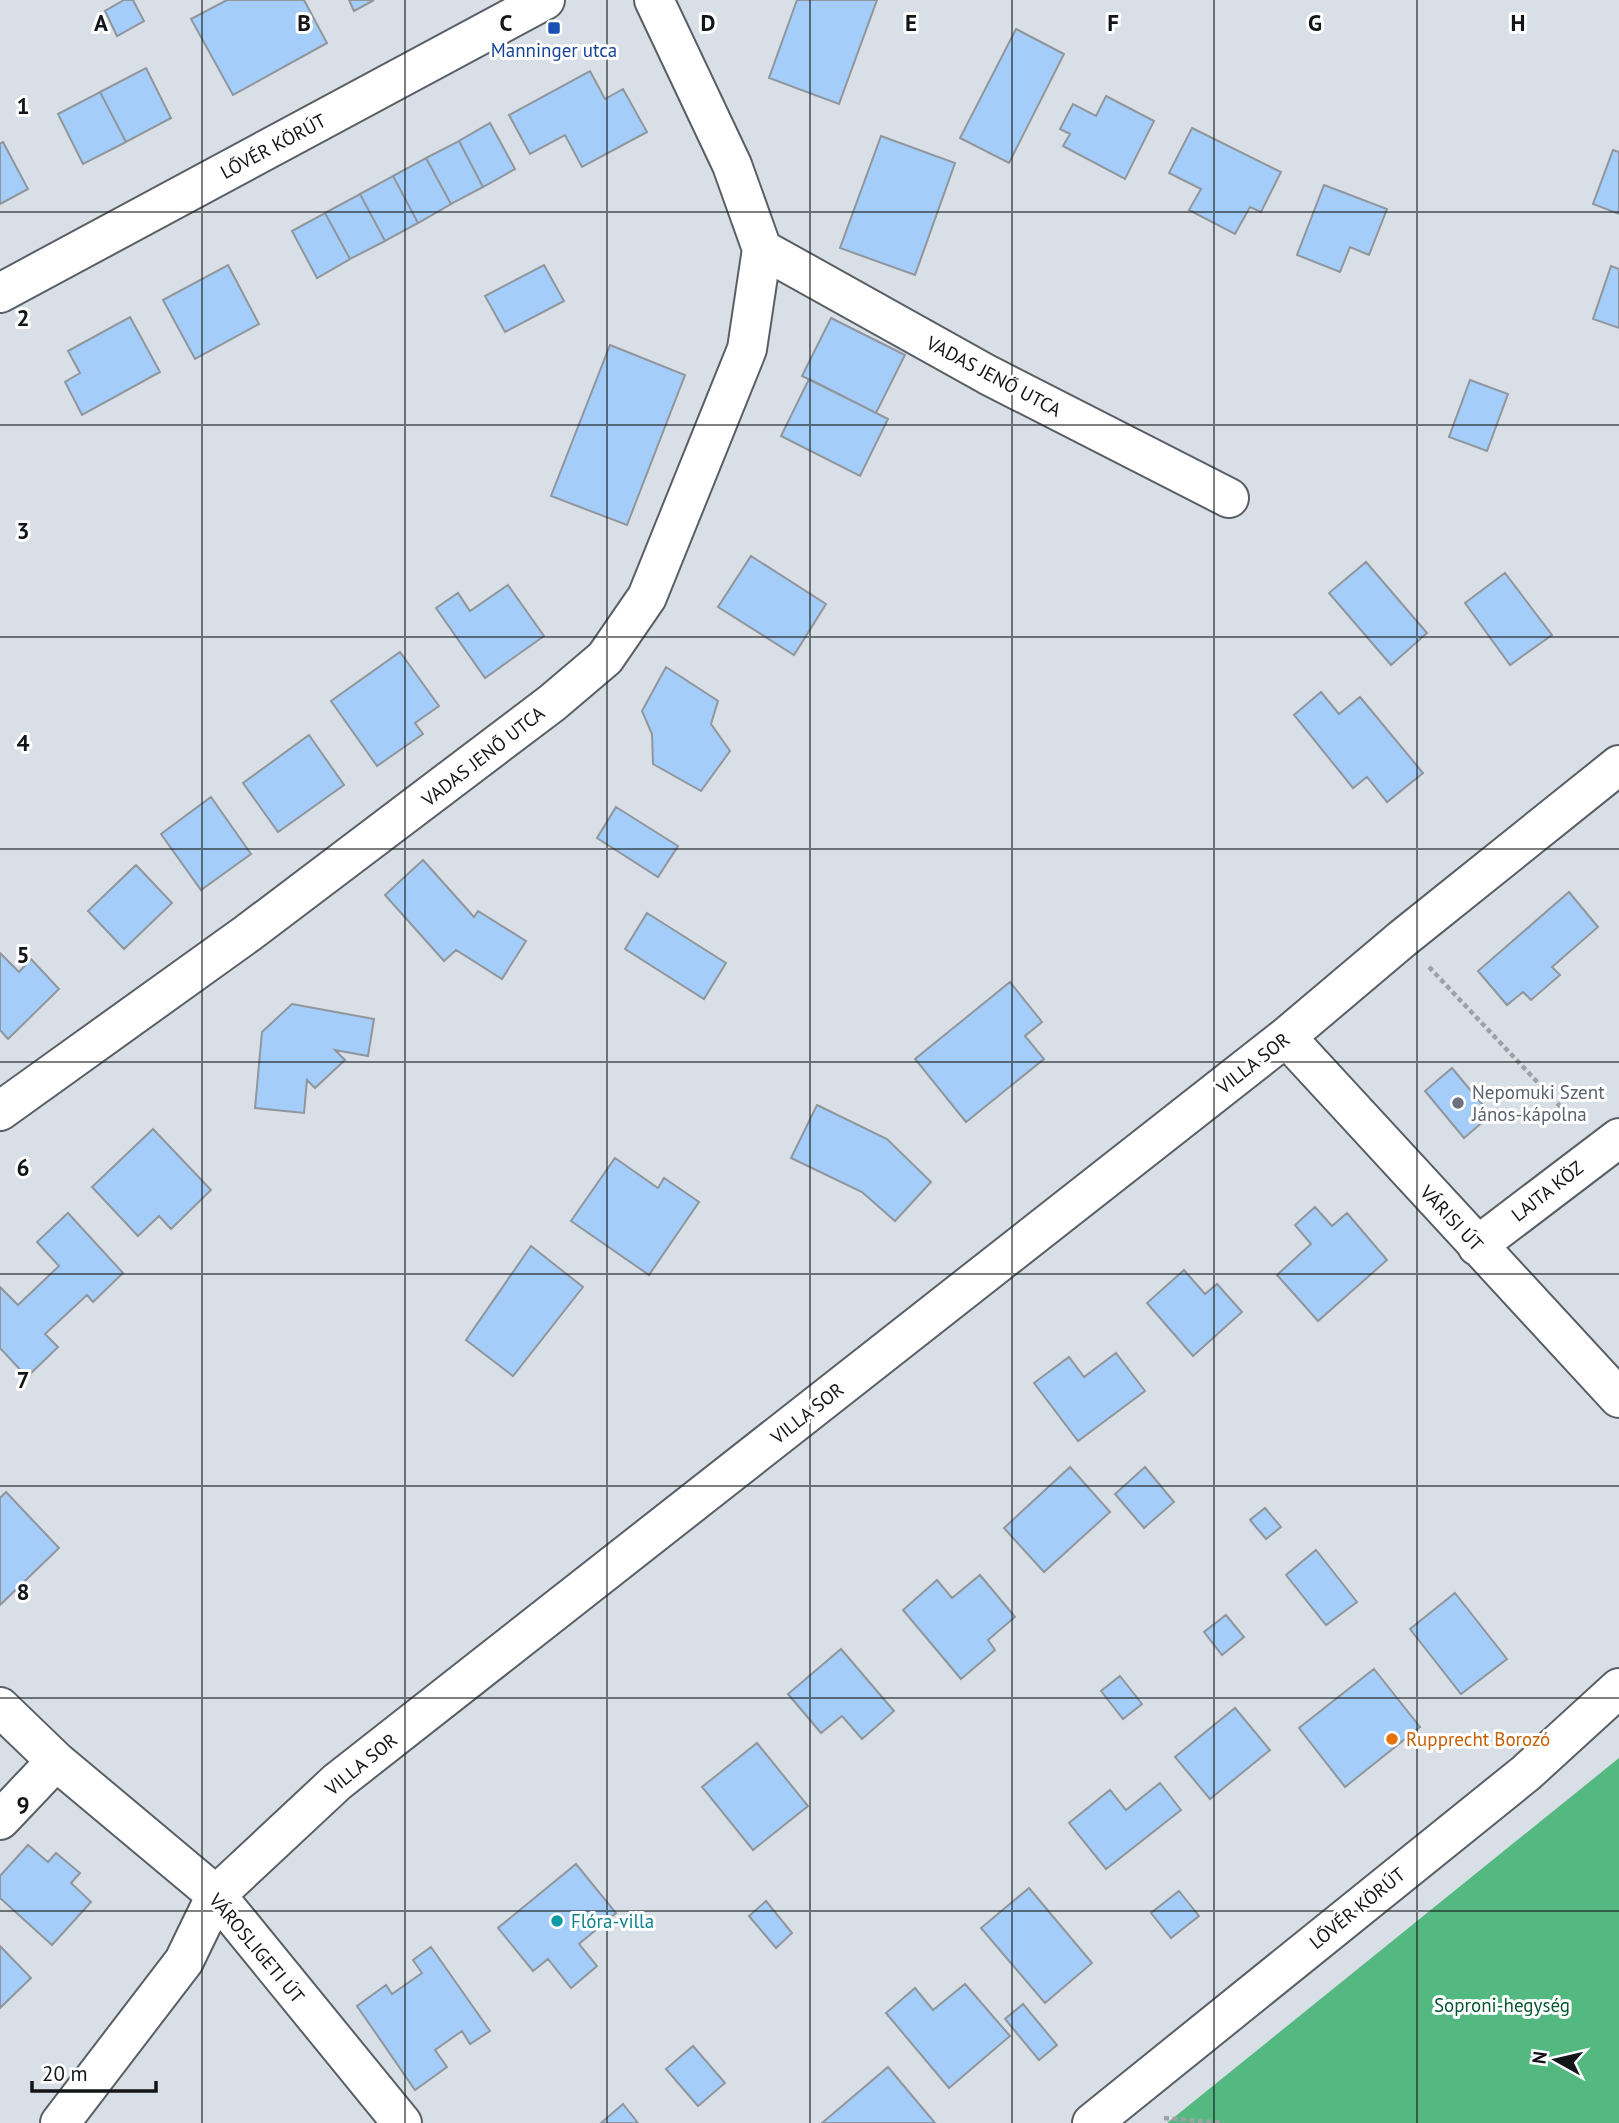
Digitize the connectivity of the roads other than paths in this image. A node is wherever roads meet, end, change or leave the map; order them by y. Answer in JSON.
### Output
{"nodes":[{"id":1,"x":545,"y":0,"type":"edge"},
{"id":2,"x":654,"y":0,"type":"edge"},
{"id":3,"x":762,"y":249,"type":"junction"},
{"id":4,"x":0,"y":293,"type":"edge"},
{"id":5,"x":1229,"y":498,"type":"dead end"},
{"id":6,"x":1619,"y":765,"type":"edge"},
{"id":7,"x":1286,"y":1037,"type":"junction"},
{"id":8,"x":0,"y":1111,"type":"edge"},
{"id":9,"x":1610,"y":1144,"type":"edge"},
{"id":10,"x":1477,"y":1246,"type":"junction"},
{"id":11,"x":1619,"y":1398,"type":"edge"},
{"id":12,"x":1619,"y":1688,"type":"edge"},
{"id":13,"x":0,"y":1707,"type":"edge"},
{"id":14,"x":56,"y":1761,"type":"junction"},
{"id":15,"x":0,"y":1820,"type":"edge"},
{"id":16,"x":216,"y":1895,"type":"junction"},
{"id":17,"x":60,"y":2123,"type":"edge"},
{"id":18,"x":402,"y":2123,"type":"edge"},
{"id":19,"x":1092,"y":2123,"type":"edge"}],
"edges":[{"from":1,"to":4,"type":"street","name":"LŐVÉR KÖRÚT"},
{"from":2,"to":3,"type":"street","name":"VADAS JENŐ UTCA"},
{"from":3,"to":5,"type":"street","name":"VADAS JENŐ UTCA"},
{"from":3,"to":8,"type":"street","name":"VADAS JENŐ UTCA"},
{"from":6,"to":7,"type":"street","name":"VILLA SOR"},
{"from":7,"to":10,"type":"street","name":"VÁRISI ÚT"},
{"from":7,"to":16,"type":"street","name":"VILLA SOR"},
{"from":9,"to":10,"type":"street","name":"LAJTA KÖZ"},
{"from":10,"to":11,"type":"street","name":"VÁRISI ÚT"},
{"from":12,"to":19,"type":"street","name":"LŐVÉR KÖRÚT"},
{"from":13,"to":14,"type":"street","name":"VÁROSLIGETI ÚT"},
{"from":14,"to":15,"type":"street"},
{"from":14,"to":16,"type":"street","name":"VÁROSLIGETI ÚT"},
{"from":16,"to":17,"type":"street","name":"VILLA SOR"},
{"from":16,"to":18,"type":"street","name":"VÁROSLIGETI ÚT"}]}
